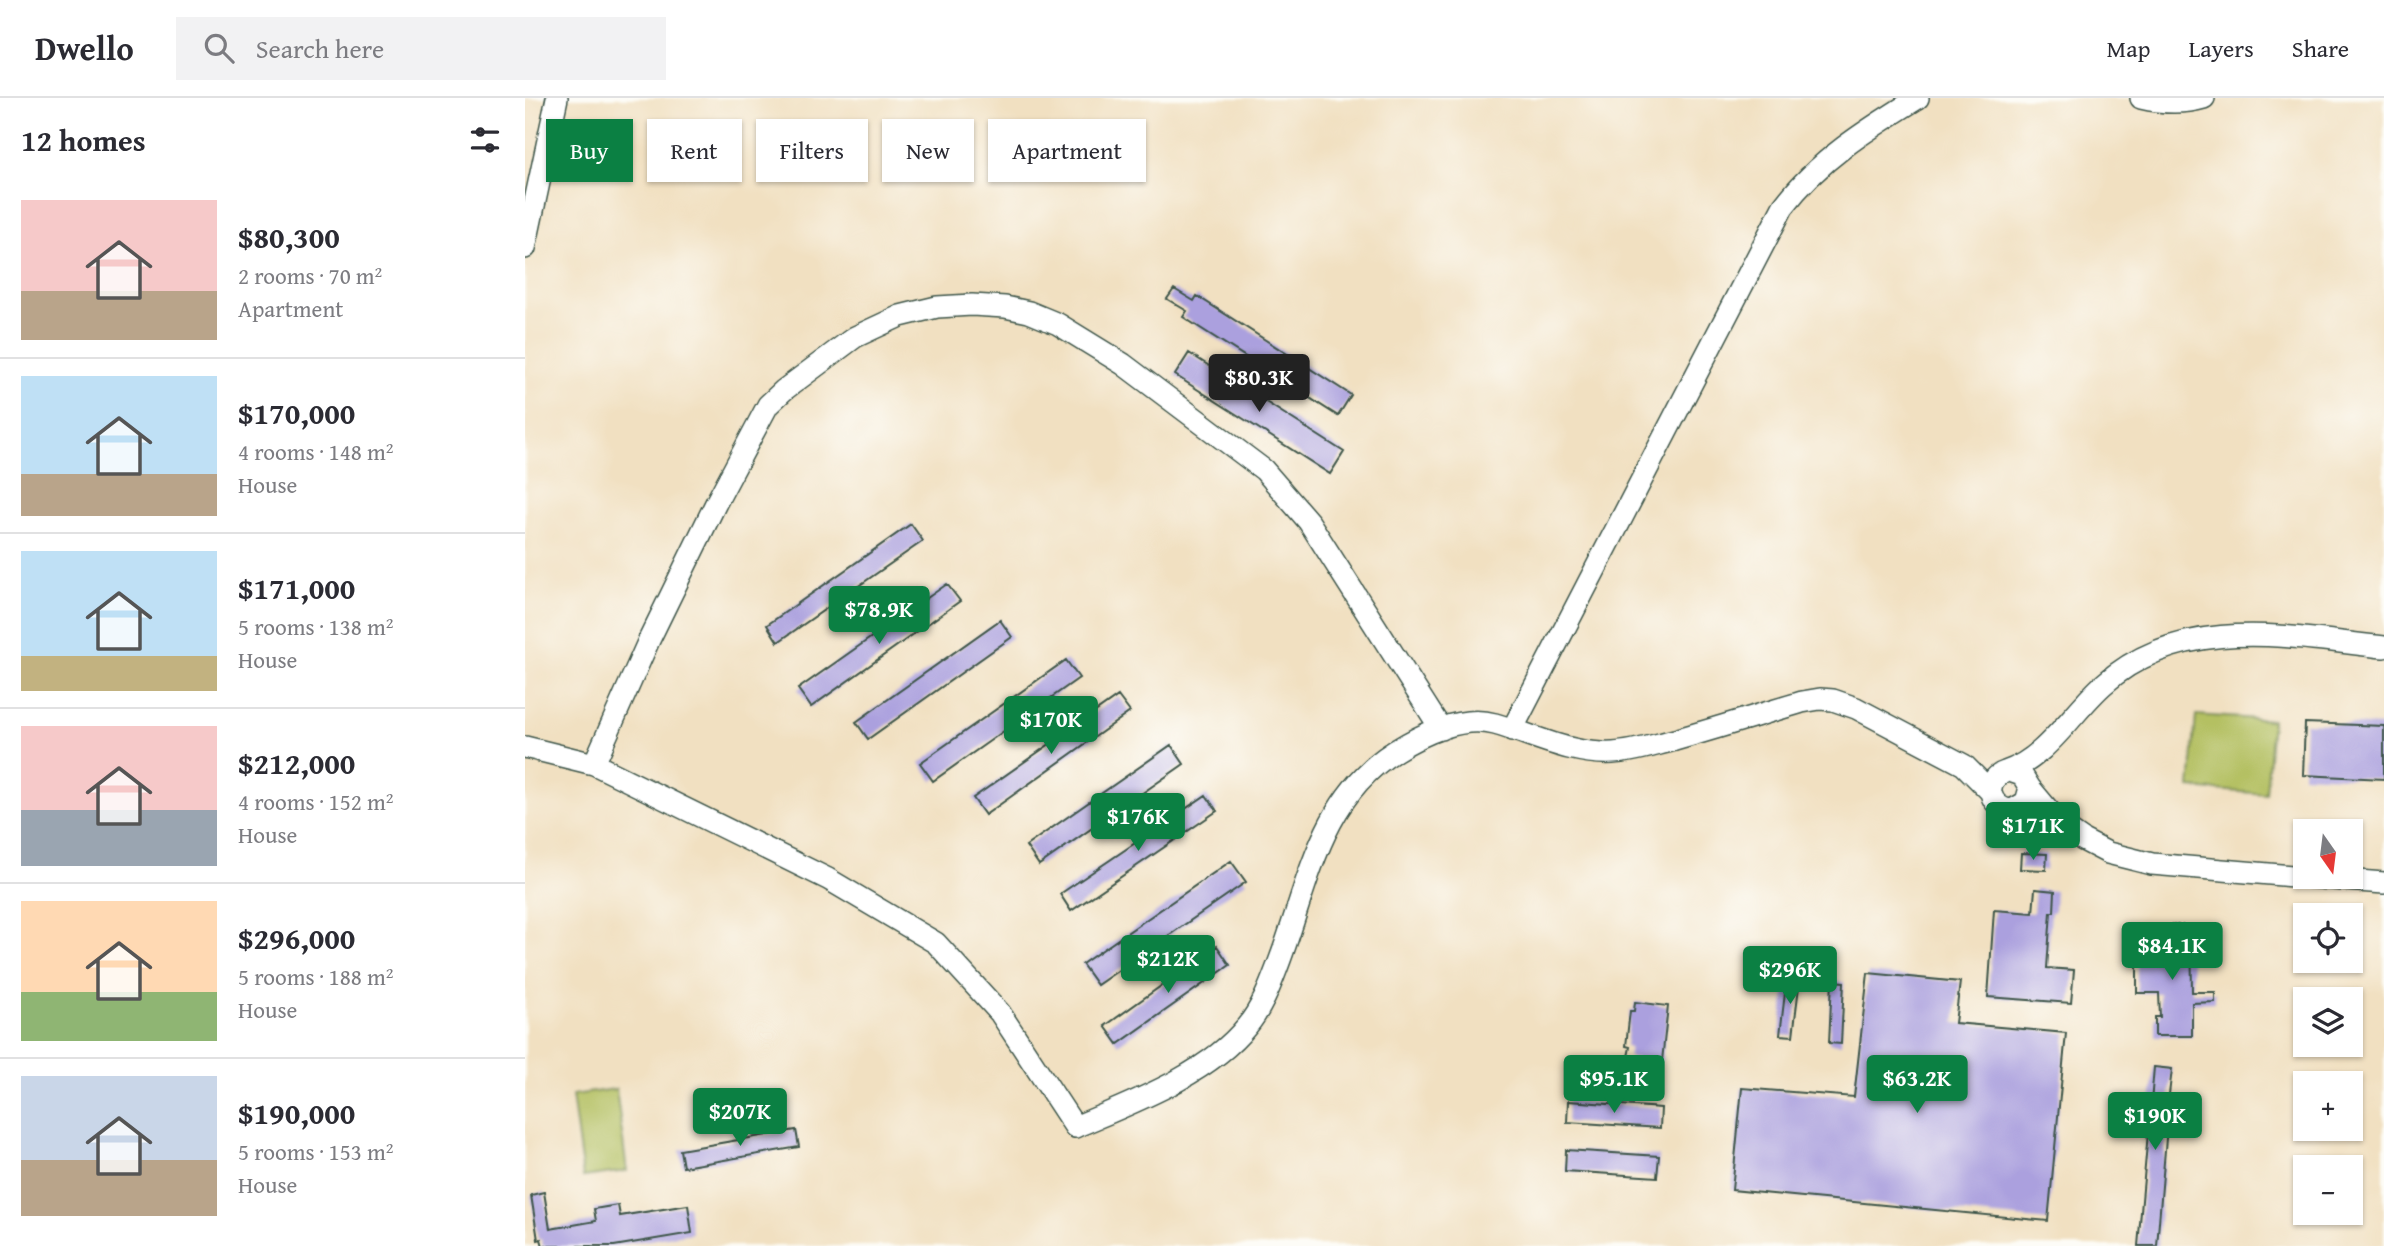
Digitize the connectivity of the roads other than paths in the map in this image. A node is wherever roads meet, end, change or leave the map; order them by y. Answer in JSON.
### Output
{"nodes":[{"id":1,"x":557,"y":98,"type":"edge"},
{"id":2,"x":1918,"y":98,"type":"edge"},
{"id":3,"x":2141,"y":98,"type":"edge"},
{"id":4,"x":2204,"y":98,"type":"edge"},
{"id":5,"x":525,"y":248,"type":"edge"},
{"id":6,"x":2384,"y":647,"type":"edge"},
{"id":7,"x":1441,"y":729,"type":"junction"},
{"id":8,"x":1511,"y":730,"type":"junction"},
{"id":9,"x":525,"y":747,"type":"edge"},
{"id":10,"x":2044,"y":748,"type":"junction"},
{"id":11,"x":594,"y":764,"type":"junction"},
{"id":12,"x":1964,"y":765,"type":"junction"},
{"id":13,"x":2006,"y":772,"type":"junction"},
{"id":14,"x":2029,"y":787,"type":"junction"},
{"id":15,"x":1990,"y":791,"type":"junction"},
{"id":16,"x":2014,"y":810,"type":"junction"},
{"id":17,"x":2061,"y":825,"type":"junction"},
{"id":18,"x":2293,"y":876,"type":"edge"},
{"id":19,"x":2363,"y":881,"type":"edge"},
{"id":20,"x":2384,"y":883,"type":"edge"}],
"edges":[{"from":1,"to":5,"type":"street"},
{"from":2,"to":8,"type":"street"},
{"from":3,"to":4,"type":"street"},
{"from":6,"to":10,"type":"street"},
{"from":7,"to":8,"type":"street"},
{"from":7,"to":11,"type":"street"},
{"from":7,"to":11,"type":"street"},
{"from":8,"to":12,"type":"street"},
{"from":9,"to":11,"type":"street"},
{"from":10,"to":13,"type":"street"},
{"from":10,"to":14,"type":"street"},
{"from":12,"to":13,"type":"street"},
{"from":12,"to":15,"type":"street"},
{"from":13,"to":14,"type":"street"},
{"from":13,"to":15,"type":"street"},
{"from":14,"to":16,"type":"street"},
{"from":14,"to":17,"type":"street"},
{"from":15,"to":16,"type":"street"},
{"from":16,"to":17,"type":"street"},
{"from":17,"to":18,"type":"street"},
{"from":19,"to":20,"type":"street"}]}
